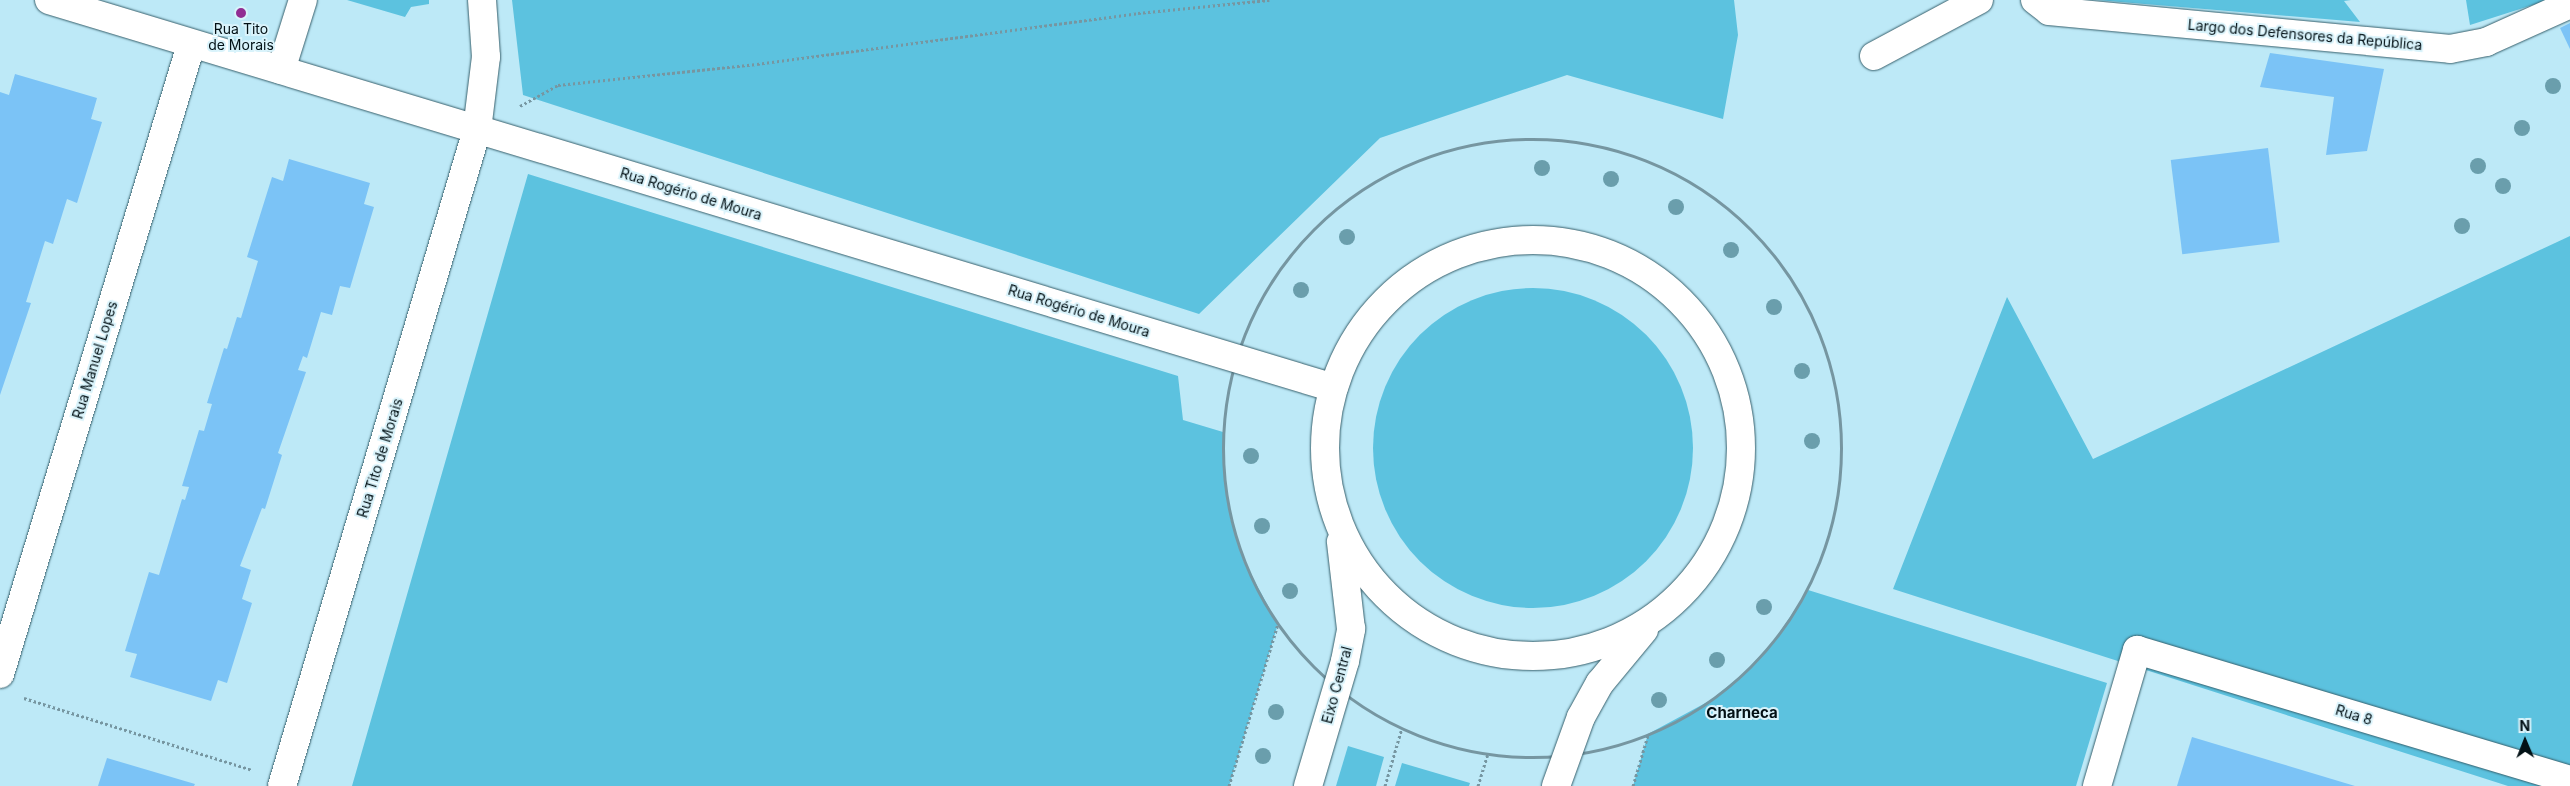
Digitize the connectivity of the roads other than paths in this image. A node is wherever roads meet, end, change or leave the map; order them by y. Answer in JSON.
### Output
{"nodes":[{"id":1,"x":48,"y":0,"type":"edge"},
{"id":2,"x":304,"y":0,"type":"edge"},
{"id":3,"x":482,"y":0,"type":"edge"},
{"id":4,"x":1979,"y":0,"type":"edge"},
{"id":5,"x":2035,"y":0,"type":"edge"},
{"id":6,"x":2570,"y":4,"type":"edge"},
{"id":7,"x":95,"y":7,"type":"edge"},
{"id":8,"x":191,"y":45,"type":"junction"},
{"id":9,"x":1874,"y":56,"type":"dead end"},
{"id":10,"x":281,"y":70,"type":"junction"},
{"id":11,"x":477,"y":130,"type":"junction"},
{"id":12,"x":1334,"y":388,"type":"junction"},
{"id":13,"x":1338,"y":524,"type":"junction"},
{"id":14,"x":1660,"y":613,"type":"junction"},
{"id":15,"x":0,"y":674,"type":"edge"},
{"id":16,"x":2570,"y":780,"type":"edge"},
{"id":17,"x":283,"y":783,"type":"edge"},
{"id":18,"x":1308,"y":786,"type":"edge"},
{"id":19,"x":1556,"y":786,"type":"edge"},
{"id":20,"x":2097,"y":786,"type":"edge"}],
"edges":[{"from":1,"to":7,"type":"street","name":"Rua Rogério de Moura"},
{"from":2,"to":10,"type":"street"},
{"from":3,"to":11,"type":"street","name":"Rua Tito de Morais"},
{"from":4,"to":9,"type":"street"},
{"from":5,"to":6,"type":"street","name":"Largo dos Defensores da República"},
{"from":7,"to":8,"type":"street","name":"Rua Rogério de Moura"},
{"from":8,"to":10,"type":"street","name":"Rua Rogério de Moura"},
{"from":8,"to":15,"type":"street","name":"Rua Manuel Lopes"},
{"from":10,"to":11,"type":"street","name":"Rua Rogério de Moura"},
{"from":11,"to":12,"type":"street","name":"Rua Rogério de Moura"},
{"from":11,"to":17,"type":"street","name":"Rua Tito de Morais"},
{"from":12,"to":13,"type":"street"},
{"from":12,"to":14,"type":"street"},
{"from":13,"to":14,"type":"street"},
{"from":13,"to":18,"type":"street","name":"Eixo Central"},
{"from":14,"to":19,"type":"street"},
{"from":16,"to":20,"type":"street","name":"Rua 8"}]}
